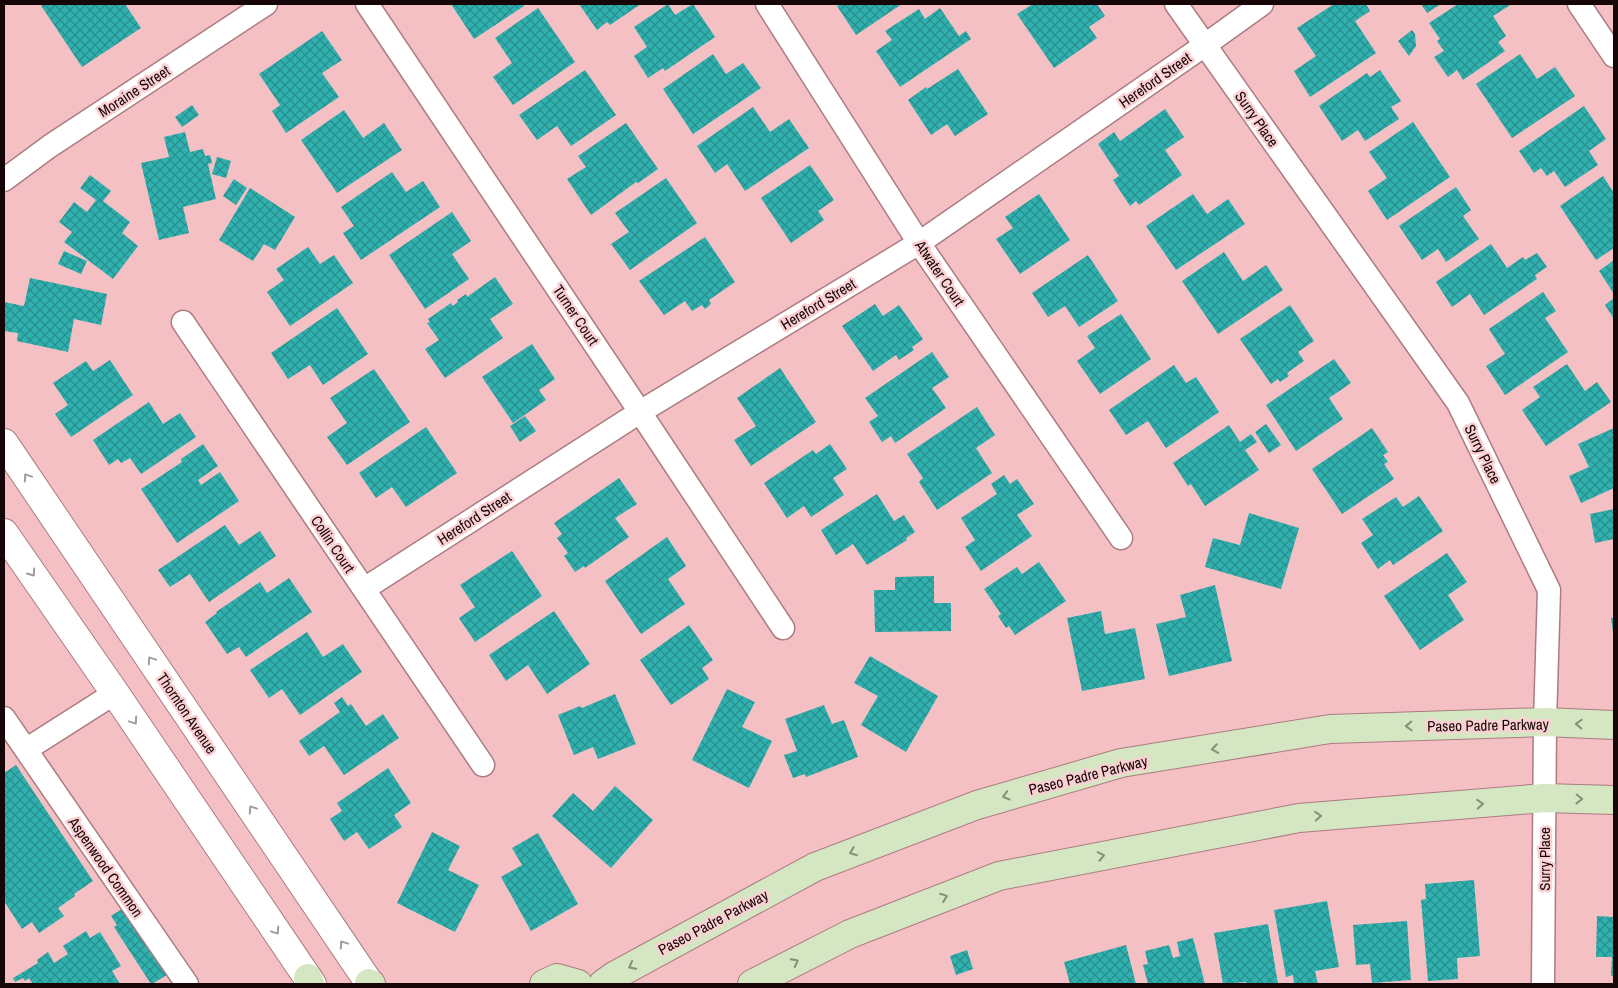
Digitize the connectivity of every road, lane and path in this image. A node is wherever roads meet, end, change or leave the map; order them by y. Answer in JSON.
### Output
{"nodes":[{"id":1,"x":266,"y":4,"type":"edge"},
{"id":2,"x":367,"y":4,"type":"edge"},
{"id":3,"x":767,"y":4,"type":"edge"},
{"id":4,"x":1176,"y":4,"type":"edge"},
{"id":5,"x":1262,"y":4,"type":"edge"},
{"id":6,"x":1579,"y":4,"type":"edge"},
{"id":7,"x":1205,"y":45,"type":"junction"},
{"id":8,"x":1614,"y":56,"type":"edge"},
{"id":9,"x":4,"y":180,"type":"edge"},
{"id":10,"x":919,"y":243,"type":"junction"},
{"id":11,"x":183,"y":322,"type":"dead end"},
{"id":12,"x":640,"y":412,"type":"junction"},
{"id":13,"x":4,"y":442,"type":"edge"},
{"id":14,"x":4,"y":533,"type":"edge"},
{"id":15,"x":1121,"y":538,"type":"dead end"},
{"id":16,"x":364,"y":588,"type":"junction"},
{"id":17,"x":783,"y":628,"type":"dead end"},
{"id":18,"x":115,"y":693,"type":"junction"},
{"id":19,"x":4,"y":718,"type":"edge"},
{"id":20,"x":1545,"y":722,"type":"junction"},
{"id":21,"x":1614,"y":725,"type":"edge"},
{"id":22,"x":27,"y":749,"type":"junction"},
{"id":23,"x":483,"y":765,"type":"dead end"},
{"id":24,"x":1544,"y":798,"type":"junction"},
{"id":25,"x":1614,"y":800,"type":"edge"},
{"id":26,"x":310,"y":982,"type":"edge"},
{"id":27,"x":187,"y":984,"type":"edge"},
{"id":28,"x":370,"y":984,"type":"edge"},
{"id":29,"x":544,"y":984,"type":"edge"},
{"id":30,"x":578,"y":984,"type":"edge"},
{"id":31,"x":603,"y":984,"type":"edge"},
{"id":32,"x":752,"y":984,"type":"edge"},
{"id":33,"x":1543,"y":984,"type":"edge"}],
"edges":[{"from":1,"to":9,"type":"street","name":"Moraine Street"},
{"from":2,"to":12,"type":"street","name":"Turner Court"},
{"from":3,"to":10,"type":"street","name":"Atwater Court"},
{"from":4,"to":7,"type":"street","name":"Surry Place"},
{"from":5,"to":7,"type":"street","name":"Hereford Street"},
{"from":6,"to":8,"type":"street"},
{"from":7,"to":10,"type":"street","name":"Hereford Street"},
{"from":7,"to":20,"type":"street","name":"Surry Place"},
{"from":10,"to":12,"type":"street","name":"Hereford Street"},
{"from":10,"to":15,"type":"street","name":"Atwater Court"},
{"from":11,"to":16,"type":"street","name":"Collin Court"},
{"from":12,"to":16,"type":"street","name":"Hereford Street"},
{"from":12,"to":17,"type":"street","name":"Turner Court"},
{"from":28,"to":13,"type":"street","name":"Thornton Avenue","one_way":true},
{"from":14,"to":18,"type":"street","one_way":true},
{"from":16,"to":23,"type":"street","name":"Collin Court"},
{"from":18,"to":22,"type":"street"},
{"from":18,"to":26,"type":"street","one_way":true},
{"from":19,"to":22,"type":"street","name":"Aspenwood Common"},
{"from":21,"to":20,"type":"main road","name":"Paseo Padre Parkway","one_way":true},
{"from":20,"to":24,"type":"street","name":"Surry Place"},
{"from":20,"to":31,"type":"main road","name":"Paseo Padre Parkway","one_way":true},
{"from":22,"to":27,"type":"street","name":"Aspenwood Common"},
{"from":24,"to":25,"type":"main road","one_way":true},
{"from":32,"to":24,"type":"main road","one_way":true},
{"from":24,"to":33,"type":"street","name":"Surry Place"},
{"from":29,"to":30,"type":"main road"}]}
